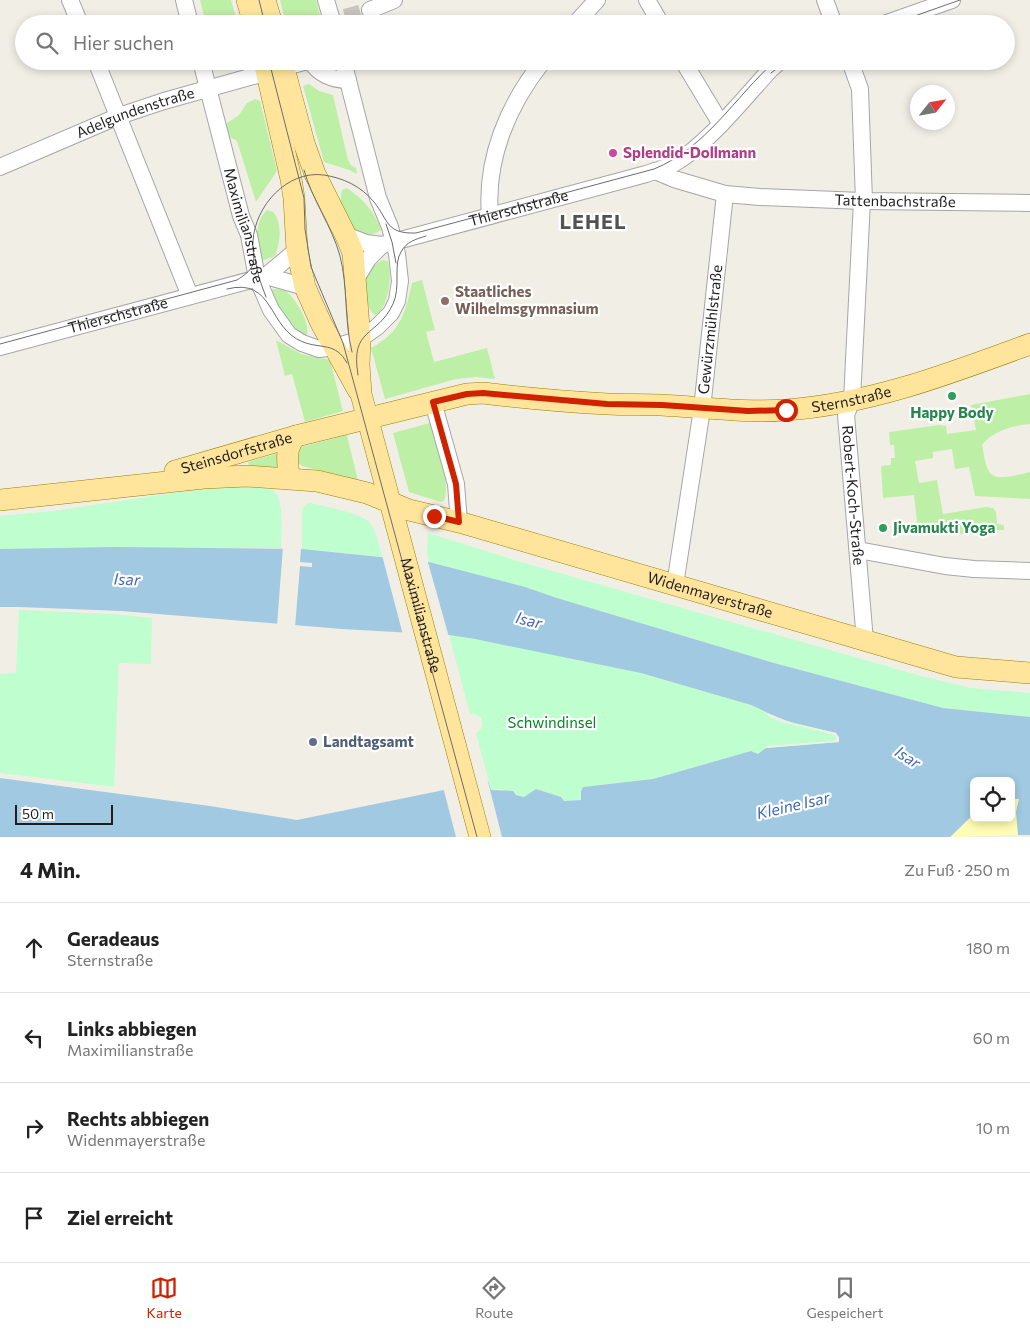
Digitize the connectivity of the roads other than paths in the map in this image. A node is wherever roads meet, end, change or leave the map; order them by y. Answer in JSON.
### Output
{"nodes":[{"id":1,"x":70,"y":0,"type":"edge"},
{"id":2,"x":184,"y":0,"type":"edge"},
{"id":3,"x":247,"y":0,"type":"edge"},
{"id":4,"x":265,"y":0,"type":"edge"},
{"id":5,"x":326,"y":0,"type":"edge"},
{"id":6,"x":394,"y":0,"type":"edge"},
{"id":7,"x":597,"y":0,"type":"edge"},
{"id":8,"x":648,"y":0,"type":"edge"},
{"id":9,"x":825,"y":0,"type":"edge"},
{"id":10,"x":952,"y":0,"type":"edge"},
{"id":11,"x":370,"y":10,"type":"tunnel mouth"},
{"id":12,"x":76,"y":15,"type":"edge"},
{"id":13,"x":188,"y":15,"type":"edge"},
{"id":14,"x":251,"y":15,"type":"edge"},
{"id":15,"x":269,"y":15,"type":"edge"},
{"id":16,"x":332,"y":15,"type":"edge"},
{"id":17,"x":583,"y":15,"type":"edge"},
{"id":18,"x":656,"y":15,"type":"edge"},
{"id":19,"x":831,"y":15,"type":"edge"},
{"id":20,"x":910,"y":15,"type":"edge"},
{"id":21,"x":100,"y":70,"type":"edge"},
{"id":22,"x":202,"y":70,"type":"edge"},
{"id":23,"x":265,"y":70,"type":"edge"},
{"id":24,"x":274,"y":70,"type":"edge"},
{"id":25,"x":275,"y":70,"type":"edge"},
{"id":26,"x":319,"y":70,"type":"edge"},
{"id":27,"x":345,"y":70,"type":"edge"},
{"id":28,"x":536,"y":70,"type":"edge"},
{"id":29,"x":688,"y":70,"type":"edge"},
{"id":30,"x":771,"y":70,"type":"edge"},
{"id":31,"x":853,"y":70,"type":"edge"},
{"id":32,"x":348,"y":80,"type":"junction"},
{"id":33,"x":208,"y":90,"type":"junction"},
{"id":34,"x":119,"y":116,"type":"junction"},
{"id":35,"x":721,"y":124,"type":"junction"},
{"id":36,"x":0,"y":167,"type":"edge"},
{"id":37,"x":655,"y":171,"type":"junction"},
{"id":38,"x":315,"y":174,"type":"junction"},
{"id":39,"x":291,"y":179,"type":"junction"},
{"id":40,"x":725,"y":194,"type":"junction"},
{"id":41,"x":863,"y":201,"type":"junction"},
{"id":42,"x":1030,"y":203,"type":"edge"},
{"id":43,"x":490,"y":216,"type":"junction"},
{"id":44,"x":346,"y":235,"type":"junction"},
{"id":45,"x":388,"y":243,"type":"junction"},
{"id":46,"x":297,"y":250,"type":"junction"},
{"id":47,"x":261,"y":277,"type":"junction"},
{"id":48,"x":356,"y":279,"type":"junction"},
{"id":49,"x":305,"y":287,"type":"junction"},
{"id":50,"x":190,"y":296,"type":"junction"},
{"id":51,"x":360,"y":339,"type":"junction"},
{"id":52,"x":1030,"y":344,"type":"edge"},
{"id":53,"x":0,"y":347,"type":"edge"},
{"id":54,"x":335,"y":347,"type":"junction"},
{"id":55,"x":361,"y":394,"type":"junction"},
{"id":56,"x":852,"y":400,"type":"junction"},
{"id":57,"x":433,"y":402,"type":"junction"},
{"id":58,"x":702,"y":409,"type":"junction"},
{"id":59,"x":368,"y":419,"type":"junction"},
{"id":60,"x":296,"y":436,"type":"junction"},
{"id":61,"x":289,"y":478,"type":"junction"},
{"id":62,"x":105,"y":490,"type":"junction"},
{"id":63,"x":0,"y":500,"type":"edge"},
{"id":64,"x":391,"y":503,"type":"junction"},
{"id":65,"x":459,"y":522,"type":"junction"},
{"id":66,"x":858,"y":550,"type":"junction"},
{"id":67,"x":1030,"y":571,"type":"edge"},
{"id":68,"x":675,"y":586,"type":"junction"},
{"id":69,"x":865,"y":641,"type":"junction"},
{"id":70,"x":1030,"y":673,"type":"edge"},
{"id":71,"x":480,"y":837,"type":"edge"}],
"edges":[{"from":1,"to":12,"type":"street"},
{"from":2,"to":13,"type":"street"},
{"from":3,"to":14,"type":"main road"},
{"from":4,"to":15,"type":"main road"},
{"from":5,"to":16,"type":"street"},
{"from":6,"to":11,"type":"street"},
{"from":7,"to":17,"type":"street"},
{"from":8,"to":18,"type":"street"},
{"from":9,"to":19,"type":"street"},
{"from":10,"to":20,"type":"street"},
{"from":21,"to":34,"type":"street"},
{"from":22,"to":33,"type":"street","name":"Maximilianstraße"},
{"from":23,"to":33,"type":"street","name":"Adelgundenstraße"},
{"from":24,"to":39,"type":"main road","name":"Maximilianstraße"},
{"from":25,"to":38,"type":"main road","name":"Maximilianstraße"},
{"from":26,"to":32,"type":"street"},
{"from":27,"to":32,"type":"street","name":"Maximilianstraße"},
{"from":28,"to":43,"type":"street"},
{"from":29,"to":35,"type":"street"},
{"from":30,"to":35,"type":"street","name":"Thierschstraße"},
{"from":31,"to":41,"type":"street","name":"Robert-Koch-Straße"},
{"from":32,"to":45,"type":"street","name":"Maximilianstraße"},
{"from":33,"to":34,"type":"street","name":"Adelgundenstraße"},
{"from":33,"to":47,"type":"street","name":"Maximilianstraße"},
{"from":34,"to":36,"type":"street","name":"Adelgundenstraße"},
{"from":34,"to":50,"type":"street"},
{"from":35,"to":37,"type":"street","name":"Thierschstraße"},
{"from":37,"to":40,"type":"street","name":"Tattenbachstraße"},
{"from":37,"to":43,"type":"street","name":"Thierschstraße"},
{"from":38,"to":39,"type":"street"},
{"from":38,"to":44,"type":"main road","name":"Maximilianstraße"},
{"from":39,"to":46,"type":"main road","name":"Maximilianstraße"},
{"from":40,"to":41,"type":"street","name":"Tattenbachstraße"},
{"from":40,"to":58,"type":"street","name":"Gewürzmühlstraße"},
{"from":41,"to":42,"type":"street","name":"Tattenbachstraße"},
{"from":41,"to":56,"type":"street","name":"Robert-Koch-Straße"},
{"from":43,"to":45,"type":"street","name":"Thierschstraße"},
{"from":44,"to":45,"type":"street","name":"Thierschstraße"},
{"from":44,"to":48,"type":"main road","name":"Maximilianstraße"},
{"from":45,"to":48,"type":"street"},
{"from":45,"to":51,"type":"street","name":"Maximilianstraße"},
{"from":46,"to":47,"type":"street","name":"Thierschstraße"},
{"from":46,"to":49,"type":"main road","name":"Maximilianstraße"},
{"from":47,"to":49,"type":"street"},
{"from":47,"to":50,"type":"street","name":"Thierschstraße"},
{"from":47,"to":54,"type":"street","name":"Maximilianstraße"},
{"from":48,"to":51,"type":"main road","name":"Maximilianstraße"},
{"from":49,"to":54,"type":"main road","name":"Maximilianstraße"},
{"from":50,"to":53,"type":"street","name":"Thierschstraße"},
{"from":51,"to":54,"type":"street","name":"Maximilianstraße"},
{"from":51,"to":55,"type":"main road","name":"Maximilianstraße"},
{"from":52,"to":56,"type":"main road","name":"Sternstraße"},
{"from":54,"to":55,"type":"main road","name":"Maximilianstraße"},
{"from":55,"to":59,"type":"main road","name":"Maximilianstraße"},
{"from":56,"to":58,"type":"main road","name":"Sternstraße"},
{"from":56,"to":66,"type":"street","name":"Robert-Koch-Straße"},
{"from":57,"to":58,"type":"main road","name":"Sternstraße"},
{"from":57,"to":59,"type":"main road","name":"Sternstraße"},
{"from":57,"to":65,"type":"street"},
{"from":58,"to":68,"type":"street","name":"Gewürzmühlstraße"},
{"from":59,"to":60,"type":"main road","name":"Steinsdorfstraße"},
{"from":59,"to":64,"type":"main road","name":"Maximilianstraße"},
{"from":60,"to":61,"type":"main road"},
{"from":60,"to":62,"type":"main road","name":"Steinsdorfstraße"},
{"from":61,"to":62,"type":"main road","name":"Steinsdorfstraße"},
{"from":61,"to":64,"type":"main road","name":"Steinsdorfstraße"},
{"from":62,"to":63,"type":"main road","name":"Steinsdorfstraße"},
{"from":64,"to":65,"type":"main road","name":"Widenmayerstraße"},
{"from":64,"to":71,"type":"main road","name":"Maximilianstraße"},
{"from":65,"to":68,"type":"main road","name":"Widenmayerstraße"},
{"from":66,"to":67,"type":"street"},
{"from":66,"to":69,"type":"street","name":"Robert-Koch-Straße"},
{"from":68,"to":69,"type":"main road","name":"Widenmayerstraße"},
{"from":69,"to":70,"type":"main road","name":"Widenmayerstraße"}]}
